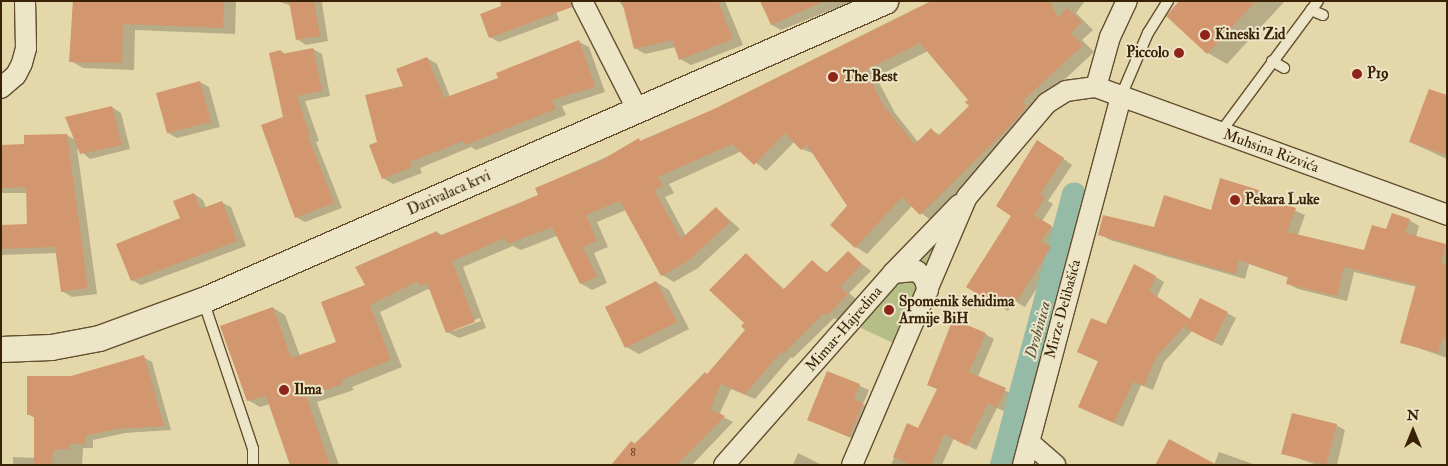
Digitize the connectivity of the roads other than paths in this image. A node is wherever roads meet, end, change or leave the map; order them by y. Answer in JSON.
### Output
{"nodes":[{"id":1,"x":25,"y":1,"type":"edge"},
{"id":2,"x":582,"y":1,"type":"edge"},
{"id":3,"x":885,"y":1,"type":"edge"},
{"id":4,"x":1127,"y":1,"type":"edge"},
{"id":5,"x":1168,"y":1,"type":"edge"},
{"id":6,"x":1315,"y":5,"type":"edge"},
{"id":7,"x":1323,"y":15,"type":"dead end"},
{"id":8,"x":1272,"y":61,"type":"junction"},
{"id":9,"x":1284,"y":68,"type":"dead end"},
{"id":10,"x":4,"y":87,"type":"edge"},
{"id":11,"x":1096,"y":87,"type":"junction"},
{"id":12,"x":1121,"y":96,"type":"junction"},
{"id":13,"x":638,"y":111,"type":"junction"},
{"id":14,"x":1220,"y":133,"type":"junction"},
{"id":15,"x":967,"y":197,"type":"junction"},
{"id":16,"x":1447,"y":215,"type":"edge"},
{"id":17,"x":894,"y":273,"type":"junction"},
{"id":18,"x":928,"y":290,"type":"junction"},
{"id":19,"x":202,"y":300,"type":"junction"},
{"id":20,"x":1,"y":349,"type":"edge"},
{"id":21,"x":1029,"y":442,"type":"junction"},
{"id":22,"x":253,"y":465,"type":"edge"},
{"id":23,"x":724,"y":465,"type":"edge"},
{"id":24,"x":852,"y":465,"type":"edge"},
{"id":25,"x":1023,"y":465,"type":"edge"},
{"id":26,"x":1055,"y":465,"type":"edge"}],
"edges":[{"from":1,"to":10,"type":"street"},
{"from":2,"to":13,"type":"street"},
{"from":3,"to":13,"type":"street","name":"Darivalaca krvi"},
{"from":4,"to":11,"type":"street"},
{"from":5,"to":12,"type":"lane"},
{"from":6,"to":7,"type":"lane"},
{"from":6,"to":8,"type":"lane"},
{"from":8,"to":9,"type":"lane"},
{"from":8,"to":14,"type":"lane"},
{"from":11,"to":12,"type":"street","name":"Muhsina Rizvića"},
{"from":11,"to":15,"type":"street"},
{"from":12,"to":14,"type":"street","name":"Muhsina Rizvića"},
{"from":12,"to":21,"type":"street","name":"Mirze Delibašića"},
{"from":13,"to":19,"type":"street","name":"Darivalaca krvi"},
{"from":14,"to":16,"type":"street","name":"Muhsina Rizvića"},
{"from":15,"to":17,"type":"street","name":"Mimar-Hajredina"},
{"from":15,"to":18,"type":"street"},
{"from":17,"to":18,"type":"street"},
{"from":17,"to":23,"type":"street","name":"Mimar-Hajredina"},
{"from":18,"to":24,"type":"street"},
{"from":19,"to":20,"type":"street","name":"Darivalaca krvi"},
{"from":19,"to":22,"type":"lane"},
{"from":21,"to":25,"type":"street","name":"Mirze Delibašića"},
{"from":21,"to":26,"type":"street"}]}
